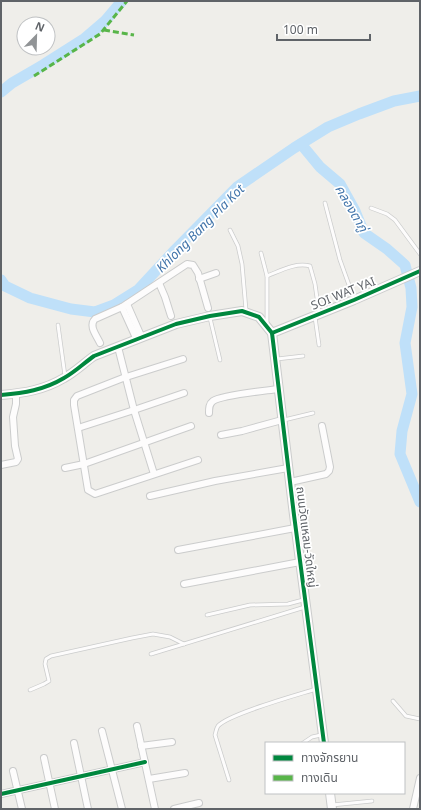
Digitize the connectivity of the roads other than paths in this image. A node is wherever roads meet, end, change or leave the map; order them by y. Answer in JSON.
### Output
{"nodes":[{"id":1,"x":325,"y":203,"type":"dead end"},
{"id":2,"x":371,"y":208,"type":"dead end"},
{"id":3,"x":230,"y":230,"type":"dead end"},
{"id":4,"x":261,"y":253,"type":"dead end"},
{"id":5,"x":420,"y":254,"type":"edge"},
{"id":6,"x":417,"y":272,"type":"edge"},
{"id":7,"x":216,"y":273,"type":"dead end"},
{"id":8,"x":267,"y":276,"type":"junction"},
{"id":9,"x":200,"y":279,"type":"junction"},
{"id":10,"x":159,"y":283,"type":"junction"},
{"id":11,"x":354,"y":300,"type":"junction"},
{"id":12,"x":124,"y":306,"type":"junction"},
{"id":13,"x":209,"y":312,"type":"junction"},
{"id":14,"x":247,"y":312,"type":"junction"},
{"id":15,"x":317,"y":315,"type":"junction"},
{"id":16,"x":171,"y":316,"type":"dead end"},
{"id":17,"x":58,"y":324,"type":"dead end"},
{"id":18,"x":267,"y":325,"type":"junction"},
{"id":19,"x":272,"y":333,"type":"junction"},
{"id":20,"x":139,"y":339,"type":"junction"},
{"id":21,"x":100,"y":343,"type":"dead end"},
{"id":22,"x":318,"y":345,"type":"dead end"},
{"id":23,"x":116,"y":348,"type":"junction"},
{"id":24,"x":303,"y":356,"type":"dead end"},
{"id":25,"x":183,"y":359,"type":"dead end"},
{"id":26,"x":275,"y":359,"type":"junction"},
{"id":27,"x":220,"y":360,"type":"dead end"},
{"id":28,"x":65,"y":378,"type":"junction"},
{"id":29,"x":125,"y":379,"type":"junction"},
{"id":30,"x":278,"y":389,"type":"junction"},
{"id":31,"x":184,"y":393,"type":"dead end"},
{"id":32,"x":16,"y":394,"type":"junction"},
{"id":33,"x":1,"y":395,"type":"edge"},
{"id":34,"x":134,"y":410,"type":"junction"},
{"id":35,"x":209,"y":413,"type":"dead end"},
{"id":36,"x":314,"y":413,"type":"dead end"},
{"id":37,"x":282,"y":420,"type":"junction"},
{"id":38,"x":191,"y":426,"type":"dead end"},
{"id":39,"x":322,"y":426,"type":"dead end"},
{"id":40,"x":78,"y":428,"type":"junction"},
{"id":41,"x":221,"y":435,"type":"dead end"},
{"id":42,"x":144,"y":443,"type":"junction"},
{"id":43,"x":198,"y":460,"type":"dead end"},
{"id":44,"x":84,"y":464,"type":"junction"},
{"id":45,"x":1,"y":465,"type":"edge"},
{"id":46,"x":65,"y":468,"type":"dead end"},
{"id":47,"x":288,"y":468,"type":"junction"},
{"id":48,"x":154,"y":474,"type":"junction"},
{"id":49,"x":290,"y":482,"type":"junction"},
{"id":50,"x":150,"y":496,"type":"dead end"},
{"id":51,"x":295,"y":528,"type":"junction"},
{"id":52,"x":178,"y":550,"type":"dead end"},
{"id":53,"x":300,"y":562,"type":"junction"},
{"id":54,"x":184,"y":584,"type":"dead end"},
{"id":55,"x":305,"y":603,"type":"junction"},
{"id":56,"x":207,"y":615,"type":"dead end"},
{"id":57,"x":184,"y":644,"type":"junction"},
{"id":58,"x":151,"y":654,"type":"dead end"},
{"id":59,"x":316,"y":689,"type":"junction"},
{"id":60,"x":30,"y":690,"type":"dead end"},
{"id":61,"x":393,"y":701,"type":"dead end"},
{"id":62,"x":420,"y":719,"type":"edge"},
{"id":63,"x":137,"y":726,"type":"dead end"},
{"id":64,"x":102,"y":731,"type":"dead end"},
{"id":65,"x":323,"y":739,"type":"edge"},
{"id":66,"x":172,"y":742,"type":"dead end"},
{"id":67,"x":304,"y":742,"type":"edge"},
{"id":68,"x":74,"y":743,"type":"dead end"},
{"id":69,"x":141,"y":746,"type":"junction"},
{"id":70,"x":44,"y":758,"type":"dead end"},
{"id":71,"x":145,"y":762,"type":"junction"},
{"id":72,"x":113,"y":769,"type":"junction"},
{"id":73,"x":13,"y":771,"type":"dead end"},
{"id":74,"x":185,"y":773,"type":"dead end"},
{"id":75,"x":81,"y":776,"type":"junction"},
{"id":76,"x":420,"y":778,"type":"edge"},
{"id":77,"x":149,"y":779,"type":"junction"},
{"id":78,"x":229,"y":780,"type":"dead end"},
{"id":79,"x":49,"y":783,"type":"junction"},
{"id":80,"x":18,"y":790,"type":"junction"},
{"id":81,"x":1,"y":794,"type":"edge"},
{"id":82,"x":330,"y":794,"type":"edge"},
{"id":83,"x":372,"y":801,"type":"dead end"},
{"id":84,"x":199,"y":803,"type":"dead end"},
{"id":85,"x":332,"y":807,"type":"edge"},
{"id":86,"x":22,"y":809,"type":"edge"},
{"id":87,"x":55,"y":809,"type":"edge"},
{"id":88,"x":88,"y":809,"type":"edge"},
{"id":89,"x":122,"y":809,"type":"edge"},
{"id":90,"x":155,"y":809,"type":"edge"},
{"id":91,"x":174,"y":809,"type":"edge"},
{"id":92,"x":412,"y":809,"type":"edge"}],
"edges":[{"from":1,"to":11,"type":"lane"},
{"from":2,"to":5,"type":"lane"},
{"from":3,"to":14,"type":"lane"},
{"from":4,"to":8,"type":"lane"},
{"from":6,"to":11,"type":"street","name":"SOI WAT YAI"},
{"from":7,"to":9,"type":"street"},
{"from":8,"to":15,"type":"lane"},
{"from":8,"to":18,"type":"lane"},
{"from":9,"to":10,"type":"street"},
{"from":9,"to":13,"type":"street"},
{"from":10,"to":12,"type":"street"},
{"from":10,"to":16,"type":"street"},
{"from":11,"to":15,"type":"street","name":"SOI WAT YAI"},
{"from":12,"to":20,"type":"street"},
{"from":12,"to":21,"type":"street"},
{"from":13,"to":14,"type":"street"},
{"from":13,"to":20,"type":"street"},
{"from":13,"to":27,"type":"lane"},
{"from":14,"to":18,"type":"street"},
{"from":15,"to":19,"type":"street","name":"SOI WAT YAI"},
{"from":15,"to":22,"type":"lane"},
{"from":17,"to":28,"type":"lane"},
{"from":18,"to":19,"type":"street"},
{"from":19,"to":26,"type":"street","name":"ถนนวัดแหลม-วัดใหญ่"},
{"from":20,"to":23,"type":"street"},
{"from":23,"to":28,"type":"street"},
{"from":23,"to":29,"type":"street"},
{"from":24,"to":26,"type":"lane"},
{"from":25,"to":29,"type":"street"},
{"from":26,"to":30,"type":"street","name":"ถนนวัดแหลม-วัดใหญ่"},
{"from":28,"to":32,"type":"street"},
{"from":29,"to":34,"type":"street"},
{"from":29,"to":40,"type":"street"},
{"from":30,"to":35,"type":"street"},
{"from":30,"to":37,"type":"street","name":"ถนนวัดแหลม-วัดใหญ่"},
{"from":31,"to":34,"type":"street"},
{"from":32,"to":33,"type":"street"},
{"from":32,"to":45,"type":"street"},
{"from":34,"to":40,"type":"street"},
{"from":34,"to":42,"type":"street"},
{"from":36,"to":37,"type":"lane"},
{"from":37,"to":41,"type":"street"},
{"from":37,"to":47,"type":"street","name":"ถนนวัดแหลม-วัดใหญ่"},
{"from":38,"to":42,"type":"street"},
{"from":39,"to":49,"type":"street"},
{"from":40,"to":44,"type":"street"},
{"from":42,"to":44,"type":"street"},
{"from":42,"to":48,"type":"street"},
{"from":43,"to":48,"type":"street"},
{"from":44,"to":46,"type":"street"},
{"from":44,"to":48,"type":"street"},
{"from":47,"to":49,"type":"street","name":"ถนนวัดแหลม-วัดใหญ่"},
{"from":47,"to":50,"type":"street"},
{"from":49,"to":51,"type":"street","name":"ถนนวัดแหลม-วัดใหญ่"},
{"from":51,"to":52,"type":"street"},
{"from":51,"to":53,"type":"street","name":"ถนนวัดแหลม-วัดใหญ่"},
{"from":53,"to":54,"type":"street"},
{"from":53,"to":55,"type":"street","name":"ถนนวัดแหลม-วัดใหญ่"},
{"from":55,"to":56,"type":"lane"},
{"from":55,"to":57,"type":"lane"},
{"from":55,"to":59,"type":"street","name":"ถนนวัดแหลม-วัดใหญ่"},
{"from":57,"to":58,"type":"lane"},
{"from":57,"to":60,"type":"lane"},
{"from":59,"to":65,"type":"street","name":"ถนนวัดแหลม-วัดใหญ่"},
{"from":59,"to":78,"type":"lane"},
{"from":61,"to":62,"type":"lane"},
{"from":63,"to":69,"type":"street"},
{"from":64,"to":72,"type":"street"},
{"from":65,"to":67,"type":"lane"},
{"from":66,"to":69,"type":"street"},
{"from":68,"to":75,"type":"street"},
{"from":69,"to":71,"type":"street"},
{"from":70,"to":79,"type":"street"},
{"from":71,"to":72,"type":"street"},
{"from":71,"to":77,"type":"street"},
{"from":72,"to":75,"type":"street"},
{"from":72,"to":89,"type":"street"},
{"from":73,"to":80,"type":"street"},
{"from":74,"to":77,"type":"street"},
{"from":75,"to":79,"type":"street"},
{"from":75,"to":88,"type":"street"},
{"from":76,"to":92,"type":"street"},
{"from":77,"to":90,"type":"street"},
{"from":79,"to":80,"type":"street"},
{"from":79,"to":87,"type":"street"},
{"from":80,"to":81,"type":"street"},
{"from":80,"to":86,"type":"street"},
{"from":82,"to":85,"type":"street"},
{"from":83,"to":85,"type":"lane"},
{"from":84,"to":91,"type":"street"}]}
